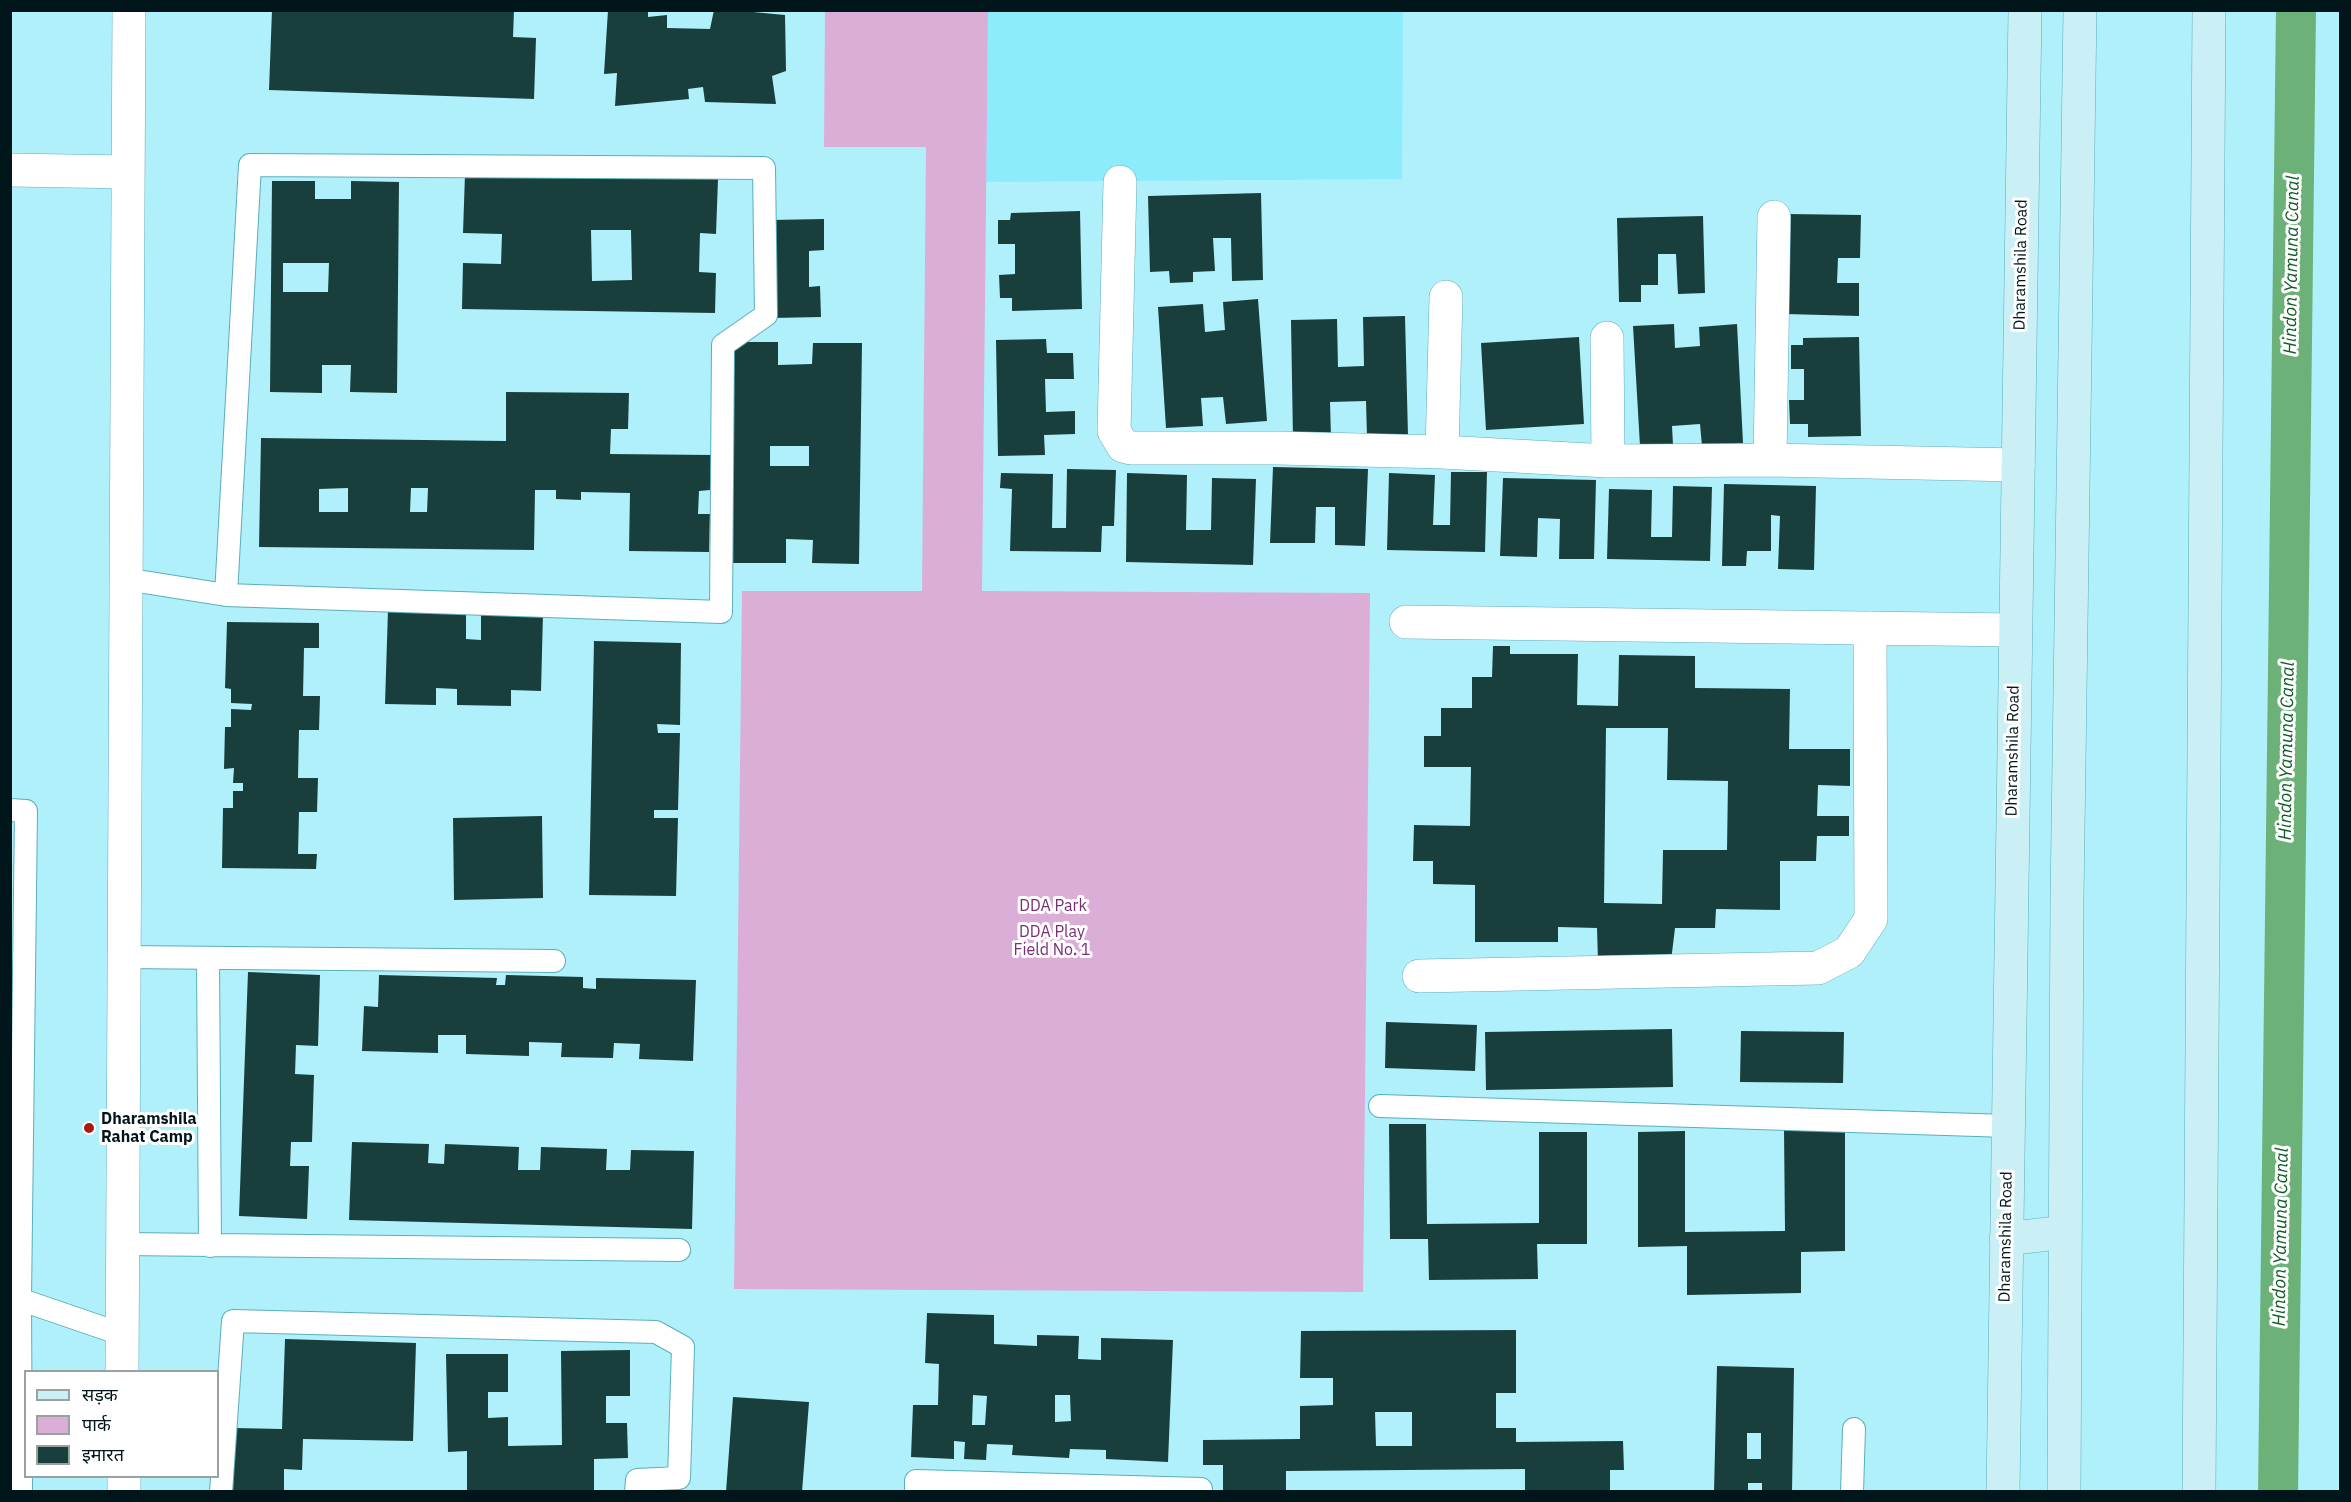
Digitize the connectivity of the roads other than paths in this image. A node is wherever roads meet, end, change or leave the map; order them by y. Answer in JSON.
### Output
{"nodes":[{"id":1,"x":129,"y":10,"type":"edge"},
{"id":2,"x":2025,"y":10,"type":"edge"},
{"id":3,"x":2080,"y":10,"type":"edge"},
{"id":4,"x":2209,"y":10,"type":"edge"},
{"id":5,"x":10,"y":171,"type":"edge"},
{"id":6,"x":128,"y":172,"type":"junction"},
{"id":7,"x":1119,"y":182,"type":"dead end"},
{"id":8,"x":1774,"y":217,"type":"dead end"},
{"id":9,"x":1446,"y":297,"type":"dead end"},
{"id":10,"x":1607,"y":338,"type":"dead end"},
{"id":11,"x":1442,"y":452,"type":"junction"},
{"id":12,"x":1770,"y":460,"type":"junction"},
{"id":13,"x":1608,"y":461,"type":"junction"},
{"id":14,"x":2018,"y":465,"type":"junction"},
{"id":15,"x":125,"y":579,"type":"junction"},
{"id":16,"x":225,"y":595,"type":"junction"},
{"id":17,"x":1406,"y":622,"type":"dead end"},
{"id":18,"x":1870,"y":628,"type":"junction"},
{"id":19,"x":2015,"y":630,"type":"junction"},
{"id":20,"x":10,"y":810,"type":"edge"},
{"id":21,"x":123,"y":957,"type":"junction"},
{"id":22,"x":208,"y":958,"type":"junction"},
{"id":23,"x":554,"y":961,"type":"dead end"},
{"id":24,"x":1419,"y":976,"type":"dead end"},
{"id":25,"x":1380,"y":1106,"type":"dead end"},
{"id":26,"x":2008,"y":1126,"type":"junction"},
{"id":27,"x":2066,"y":1232,"type":"junction"},
{"id":28,"x":2006,"y":1239,"type":"junction"},
{"id":29,"x":122,"y":1244,"type":"junction"},
{"id":30,"x":210,"y":1246,"type":"junction"},
{"id":31,"x":679,"y":1250,"type":"dead end"},
{"id":32,"x":15,"y":1297,"type":"edge"},
{"id":33,"x":121,"y":1334,"type":"junction"},
{"id":34,"x":122,"y":1370,"type":"edge"},
{"id":35,"x":1854,"y":1429,"type":"dead end"},
{"id":36,"x":1046,"y":1487,"type":"edge"},
{"id":37,"x":1201,"y":1489,"type":"dead end"},
{"id":38,"x":21,"y":1491,"type":"edge"},
{"id":39,"x":221,"y":1491,"type":"edge"},
{"id":40,"x":636,"y":1491,"type":"edge"},
{"id":41,"x":916,"y":1491,"type":"edge"},
{"id":42,"x":1852,"y":1491,"type":"edge"},
{"id":43,"x":2003,"y":1491,"type":"edge"},
{"id":44,"x":2064,"y":1491,"type":"edge"},
{"id":45,"x":2199,"y":1491,"type":"edge"}],
"edges":[{"from":1,"to":6,"type":"street"},
{"from":2,"to":14,"type":"street","name":"Dharamshila Road"},
{"from":3,"to":27,"type":"street"},
{"from":4,"to":45,"type":"street"},
{"from":5,"to":6,"type":"street"},
{"from":6,"to":15,"type":"street"},
{"from":7,"to":11,"type":"street"},
{"from":8,"to":12,"type":"street"},
{"from":9,"to":11,"type":"street"},
{"from":10,"to":13,"type":"street"},
{"from":11,"to":13,"type":"street"},
{"from":12,"to":13,"type":"street"},
{"from":12,"to":14,"type":"street"},
{"from":14,"to":19,"type":"street","name":"Dharamshila Road"},
{"from":15,"to":16,"type":"lane"},
{"from":15,"to":21,"type":"street"},
{"from":16,"to":16,"type":"lane"},
{"from":17,"to":18,"type":"street"},
{"from":18,"to":19,"type":"street"},
{"from":18,"to":24,"type":"street"},
{"from":19,"to":26,"type":"street","name":"Dharamshila Road"},
{"from":20,"to":32,"type":"lane"},
{"from":21,"to":22,"type":"lane"},
{"from":21,"to":29,"type":"street"},
{"from":22,"to":23,"type":"lane"},
{"from":22,"to":30,"type":"lane"},
{"from":25,"to":26,"type":"lane"},
{"from":26,"to":28,"type":"street","name":"Dharamshila Road"},
{"from":27,"to":28,"type":"street"},
{"from":27,"to":44,"type":"street"},
{"from":28,"to":43,"type":"street","name":"Dharamshila Road"},
{"from":29,"to":30,"type":"lane"},
{"from":29,"to":33,"type":"street"},
{"from":30,"to":31,"type":"lane"},
{"from":32,"to":33,"type":"lane"},
{"from":32,"to":38,"type":"lane"},
{"from":33,"to":34,"type":"street"},
{"from":35,"to":42,"type":"lane"},
{"from":36,"to":37,"type":"lane"},
{"from":36,"to":41,"type":"lane"},
{"from":39,"to":40,"type":"lane"}]}
